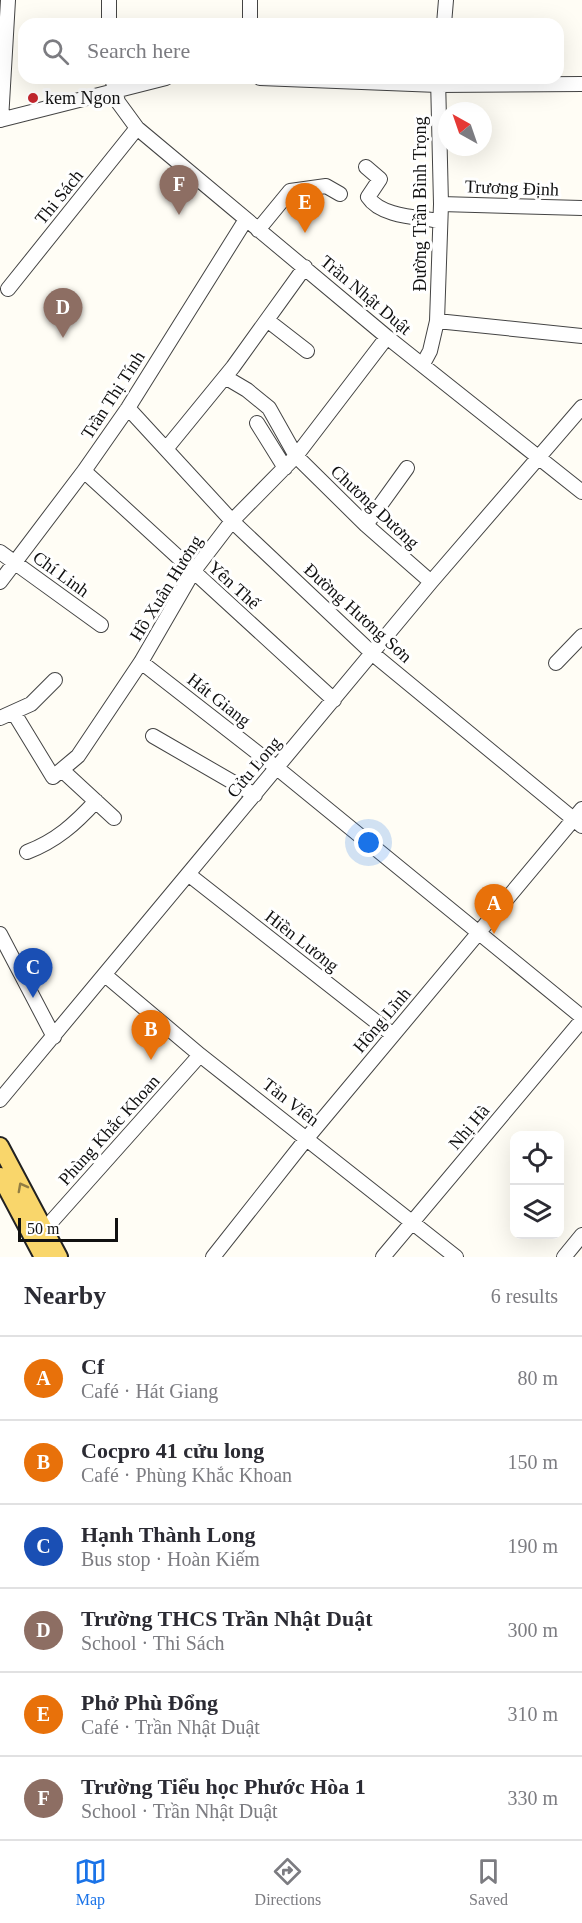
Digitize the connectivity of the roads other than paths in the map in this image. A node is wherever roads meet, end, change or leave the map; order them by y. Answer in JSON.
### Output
{"nodes":[{"id":1,"x":8,"y":0,"type":"edge"},
{"id":2,"x":109,"y":0,"type":"edge"},
{"id":3,"x":250,"y":0,"type":"edge"},
{"id":4,"x":446,"y":0,"type":"edge"},
{"id":5,"x":109,"y":18,"type":"edge"},
{"id":6,"x":250,"y":18,"type":"edge"},
{"id":7,"x":444,"y":18,"type":"edge"},
{"id":8,"x":113,"y":84,"type":"edge"},
{"id":9,"x":438,"y":84,"type":"edge"},
{"id":10,"x":564,"y":84,"type":"edge"},
{"id":11,"x":582,"y":84,"type":"edge"},
{"id":12,"x":0,"y":120,"type":"edge"},
{"id":13,"x":137,"y":128,"type":"junction"},
{"id":14,"x":366,"y":167,"type":"dead end"},
{"id":15,"x":340,"y":194,"type":"dead end"},
{"id":16,"x":441,"y":204,"type":"junction"},
{"id":17,"x":582,"y":208,"type":"edge"},
{"id":18,"x":245,"y":220,"type":"junction"},
{"id":19,"x":440,"y":221,"type":"junction"},
{"id":20,"x":258,"y":230,"type":"junction"},
{"id":21,"x":305,"y":267,"type":"junction"},
{"id":22,"x":8,"y":289,"type":"dead end"},
{"id":23,"x":267,"y":320,"type":"junction"},
{"id":24,"x":437,"y":321,"type":"junction"},
{"id":25,"x":582,"y":336,"type":"edge"},
{"id":26,"x":387,"y":337,"type":"junction"},
{"id":27,"x":307,"y":351,"type":"dead end"},
{"id":28,"x":423,"y":364,"type":"junction"},
{"id":29,"x":225,"y":377,"type":"junction"},
{"id":30,"x":582,"y":407,"type":"edge"},
{"id":31,"x":128,"y":408,"type":"junction"},
{"id":32,"x":257,"y":423,"type":"dead end"},
{"id":33,"x":166,"y":449,"type":"junction"},
{"id":34,"x":296,"y":456,"type":"junction"},
{"id":35,"x":538,"y":459,"type":"junction"},
{"id":36,"x":285,"y":468,"type":"junction"},
{"id":37,"x":407,"y":468,"type":"dead end"},
{"id":38,"x":84,"y":471,"type":"junction"},
{"id":39,"x":582,"y":492,"type":"edge"},
{"id":40,"x":232,"y":521,"type":"junction"},
{"id":41,"x":366,"y":525,"type":"junction"},
{"id":42,"x":0,"y":552,"type":"edge"},
{"id":43,"x":15,"y":563,"type":"junction"},
{"id":44,"x":193,"y":572,"type":"junction"},
{"id":45,"x":0,"y":582,"type":"edge"},
{"id":46,"x":431,"y":582,"type":"junction"},
{"id":47,"x":101,"y":625,"type":"dead end"},
{"id":48,"x":582,"y":636,"type":"edge"},
{"id":49,"x":373,"y":654,"type":"junction"},
{"id":50,"x":141,"y":662,"type":"junction"},
{"id":51,"x":556,"y":663,"type":"dead end"},
{"id":52,"x":55,"y":680,"type":"dead end"},
{"id":53,"x":334,"y":700,"type":"junction"},
{"id":54,"x":14,"y":713,"type":"junction"},
{"id":55,"x":0,"y":718,"type":"edge"},
{"id":56,"x":153,"y":736,"type":"dead end"},
{"id":57,"x":277,"y":768,"type":"junction"},
{"id":58,"x":63,"y":771,"type":"junction"},
{"id":59,"x":255,"y":795,"type":"junction"},
{"id":60,"x":96,"y":801,"type":"junction"},
{"id":61,"x":114,"y":818,"type":"dead end"},
{"id":62,"x":579,"y":818,"type":"edge"},
{"id":63,"x":27,"y":852,"type":"dead end"},
{"id":64,"x":188,"y":874,"type":"junction"},
{"id":65,"x":479,"y":932,"type":"junction"},
{"id":66,"x":0,"y":934,"type":"edge"},
{"id":67,"x":105,"y":975,"type":"junction"},
{"id":68,"x":582,"y":1019,"type":"edge"},
{"id":69,"x":393,"y":1035,"type":"junction"},
{"id":70,"x":54,"y":1037,"type":"junction"},
{"id":71,"x":200,"y":1055,"type":"junction"},
{"id":72,"x":0,"y":1100,"type":"edge"},
{"id":73,"x":307,"y":1138,"type":"junction"},
{"id":74,"x":0,"y":1146,"type":"edge"},
{"id":75,"x":0,"y":1176,"type":"edge"},
{"id":76,"x":414,"y":1221,"type":"junction"},
{"id":77,"x":44,"y":1230,"type":"junction"},
{"id":78,"x":582,"y":1235,"type":"edge"},
{"id":79,"x":43,"y":1257,"type":"edge"},
{"id":80,"x":60,"y":1257,"type":"edge"},
{"id":81,"x":213,"y":1257,"type":"edge"},
{"id":82,"x":383,"y":1257,"type":"edge"},
{"id":83,"x":456,"y":1257,"type":"edge"},
{"id":84,"x":564,"y":1257,"type":"edge"}],
"edges":[{"from":1,"to":12,"type":"street"},
{"from":2,"to":5,"type":"street"},
{"from":3,"to":6,"type":"street"},
{"from":4,"to":7,"type":"street"},
{"from":8,"to":12,"type":"street"},
{"from":8,"to":13,"type":"street","name":"Trần Nhật Duật"},
{"from":9,"to":16,"type":"street","name":"Đường Trần Bình Trọng"},
{"from":10,"to":11,"type":"street"},
{"from":13,"to":18,"type":"street","name":"Trần Nhật Duật"},
{"from":13,"to":22,"type":"street","name":"Thi Sách"},
{"from":14,"to":19,"type":"street"},
{"from":15,"to":20,"type":"street"},
{"from":16,"to":17,"type":"street","name":"Trương Định"},
{"from":16,"to":19,"type":"street","name":"Đường Trần Bình Trọng"},
{"from":18,"to":20,"type":"street","name":"Trần Nhật Duật"},
{"from":18,"to":31,"type":"street","name":"Trần Thị Tính"},
{"from":19,"to":24,"type":"street","name":"Đường Trần Bình Trọng"},
{"from":20,"to":21,"type":"street","name":"Trần Nhật Duật"},
{"from":21,"to":23,"type":"street"},
{"from":21,"to":26,"type":"street","name":"Trần Nhật Duật"},
{"from":23,"to":27,"type":"street"},
{"from":23,"to":29,"type":"street"},
{"from":24,"to":25,"type":"street"},
{"from":24,"to":28,"type":"street","name":"Đường Trần Bình Trọng"},
{"from":26,"to":28,"type":"street","name":"Trần Nhật Duật"},
{"from":26,"to":34,"type":"street","name":"Hồ Xuân Hương"},
{"from":28,"to":35,"type":"street","name":"Trần Nhật Duật"},
{"from":29,"to":33,"type":"street"},
{"from":29,"to":34,"type":"street","name":"Chương Dương"},
{"from":30,"to":35,"type":"street","name":"Cửu Long"},
{"from":31,"to":33,"type":"street","name":"Đường Hương Sơn"},
{"from":31,"to":38,"type":"street","name":"Trần Thị Tính"},
{"from":32,"to":36,"type":"street"},
{"from":33,"to":40,"type":"street","name":"Đường Hương Sơn"},
{"from":34,"to":36,"type":"street","name":"Hồ Xuân Hương"},
{"from":34,"to":41,"type":"street","name":"Chương Dương"},
{"from":35,"to":39,"type":"street","name":"Trần Nhật Duật"},
{"from":35,"to":46,"type":"street","name":"Cửu Long"},
{"from":36,"to":40,"type":"street","name":"Hồ Xuân Hương"},
{"from":37,"to":41,"type":"street"},
{"from":38,"to":43,"type":"street","name":"Trần Thị Tính"},
{"from":38,"to":44,"type":"street","name":"Yên Thế"},
{"from":40,"to":44,"type":"street","name":"Hồ Xuân Hương"},
{"from":40,"to":49,"type":"street","name":"Đường Hương Sơn"},
{"from":41,"to":46,"type":"street","name":"Chương Dương"},
{"from":42,"to":43,"type":"street","name":"Chí Linh"},
{"from":43,"to":45,"type":"street","name":"Trần Thị Tính"},
{"from":43,"to":47,"type":"street","name":"Chí Linh"},
{"from":44,"to":50,"type":"street","name":"Hồ Xuân Hương"},
{"from":44,"to":53,"type":"street","name":"Yên Thế"},
{"from":46,"to":49,"type":"street","name":"Cửu Long"},
{"from":48,"to":51,"type":"street"},
{"from":49,"to":53,"type":"street","name":"Cửu Long"},
{"from":49,"to":62,"type":"street","name":"Đường Hương Sơn"},
{"from":50,"to":57,"type":"street","name":"Hát Giang"},
{"from":50,"to":58,"type":"street","name":"Hồ Xuân Hương"},
{"from":52,"to":54,"type":"street"},
{"from":53,"to":57,"type":"street","name":"Cửu Long"},
{"from":54,"to":55,"type":"street"},
{"from":54,"to":58,"type":"street"},
{"from":56,"to":59,"type":"street"},
{"from":57,"to":59,"type":"street","name":"Cửu Long"},
{"from":57,"to":65,"type":"street","name":"Hát Giang"},
{"from":58,"to":60,"type":"street"},
{"from":59,"to":64,"type":"street","name":"Cửu Long"},
{"from":60,"to":61,"type":"street"},
{"from":60,"to":63,"type":"street"},
{"from":62,"to":65,"type":"street","name":"Hồng Lĩnh"},
{"from":64,"to":67,"type":"street","name":"Cửu Long"},
{"from":64,"to":69,"type":"street","name":"Hiền Lương"},
{"from":65,"to":68,"type":"street","name":"Hát Giang"},
{"from":65,"to":69,"type":"street","name":"Hồng Lĩnh"},
{"from":66,"to":70,"type":"street"},
{"from":67,"to":70,"type":"street","name":"Cửu Long"},
{"from":67,"to":71,"type":"street","name":"Tản Viên"},
{"from":68,"to":76,"type":"street","name":"Nhị Hà"},
{"from":69,"to":73,"type":"street","name":"Hồng Lĩnh"},
{"from":70,"to":72,"type":"street","name":"Cửu Long"},
{"from":71,"to":73,"type":"street","name":"Tản Viên"},
{"from":71,"to":77,"type":"street","name":"Phùng Khắc Khoan"},
{"from":73,"to":76,"type":"street","name":"Tản Viên"},
{"from":73,"to":81,"type":"street","name":"Hồng Lĩnh"},
{"from":77,"to":74,"type":"main road","one_way":true},
{"from":75,"to":79,"type":"main road"},
{"from":76,"to":82,"type":"street","name":"Nhị Hà"},
{"from":76,"to":83,"type":"street","name":"Tản Viên"},
{"from":77,"to":80,"type":"main road"},
{"from":78,"to":84,"type":"street"}]}
